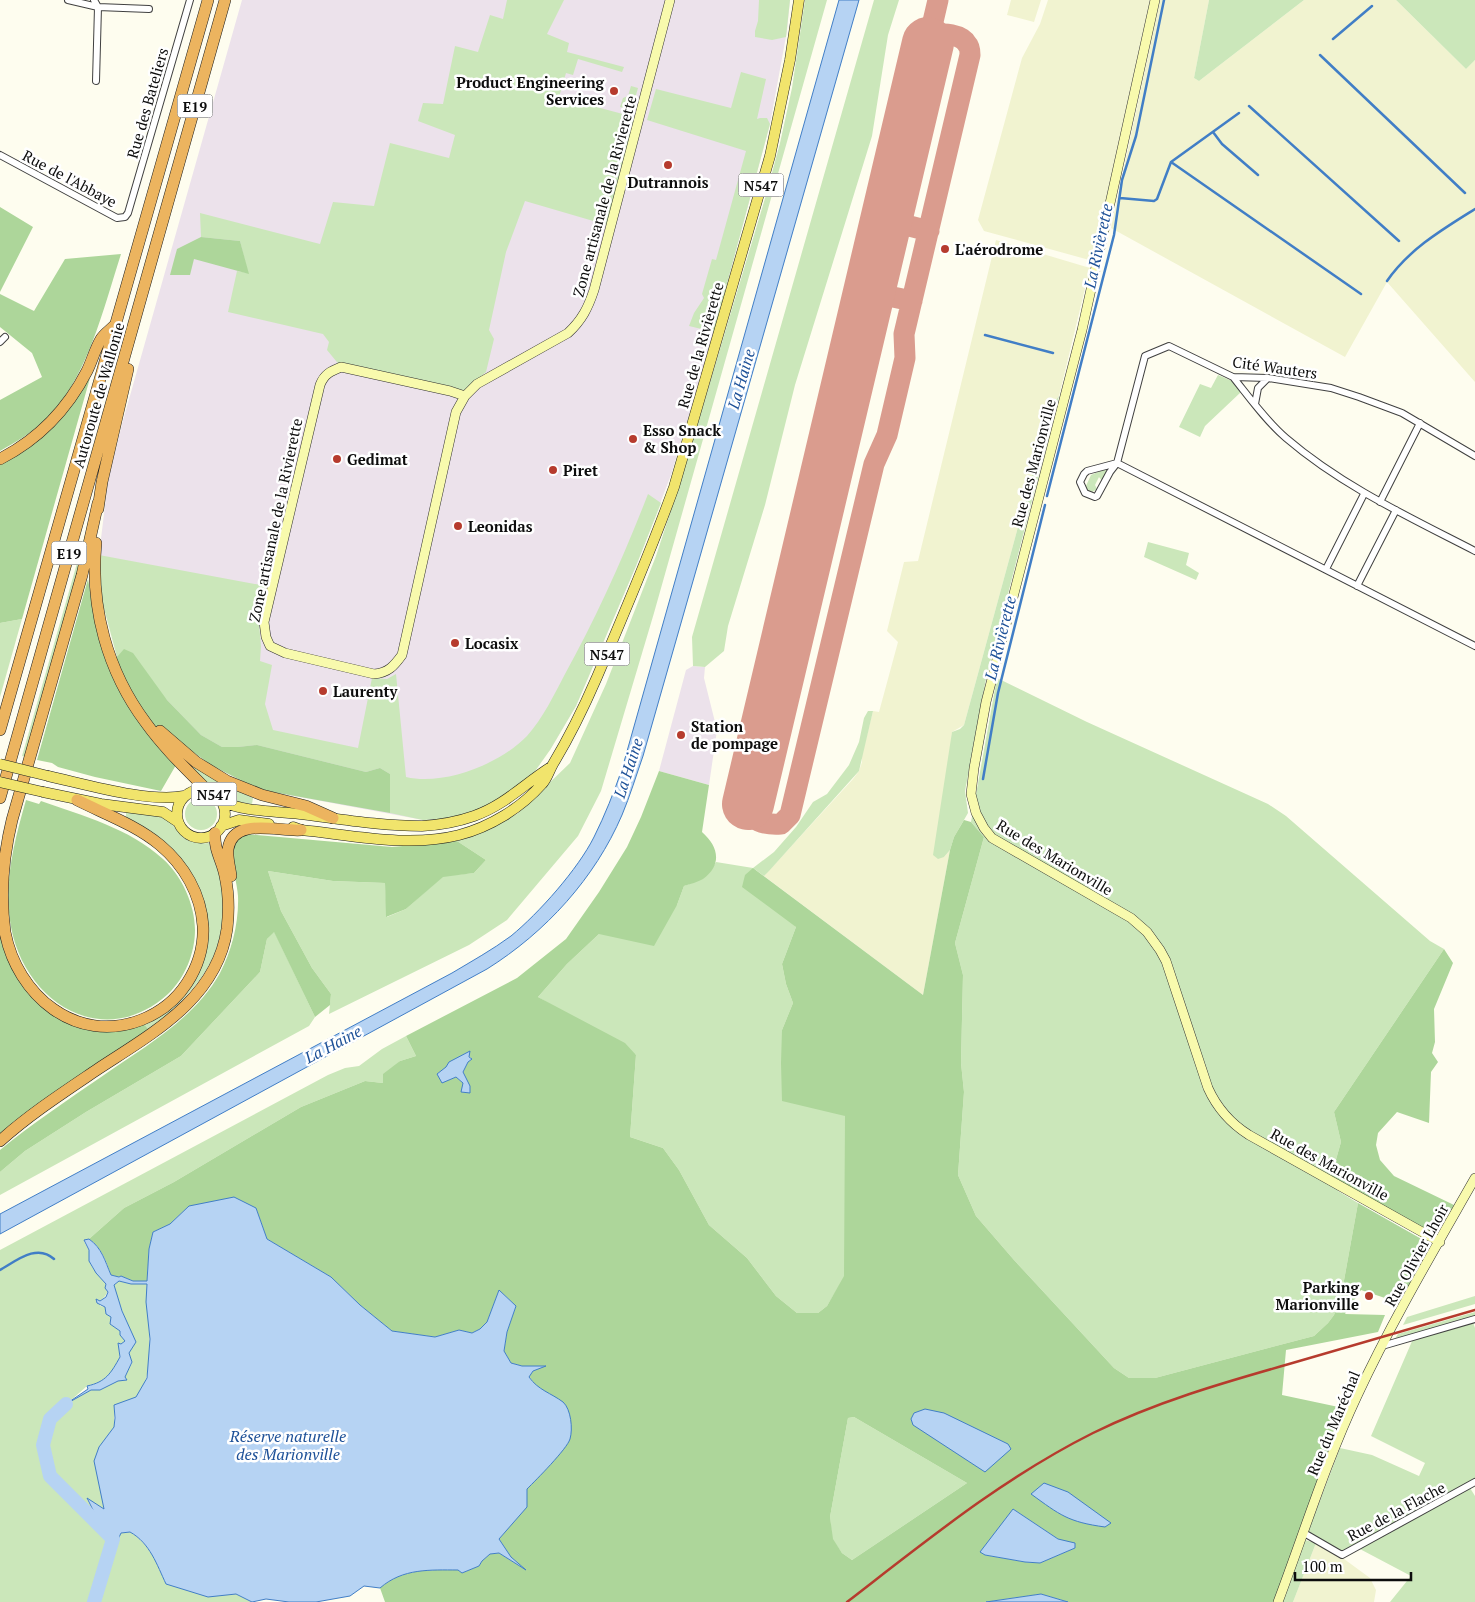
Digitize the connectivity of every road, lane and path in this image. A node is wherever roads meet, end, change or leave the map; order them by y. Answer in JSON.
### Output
{"nodes":[{"id":1,"x":68,"y":0,"type":"edge"},
{"id":2,"x":94,"y":0,"type":"edge"},
{"id":3,"x":190,"y":0,"type":"edge"},
{"id":4,"x":208,"y":0,"type":"edge"},
{"id":5,"x":226,"y":0,"type":"edge"},
{"id":6,"x":670,"y":0,"type":"edge"},
{"id":7,"x":798,"y":0,"type":"edge"},
{"id":8,"x":1155,"y":0,"type":"edge"},
{"id":9,"x":98,"y":7,"type":"junction"},
{"id":10,"x":149,"y":9,"type":"dead end"},
{"id":11,"x":96,"y":81,"type":"dead end"},
{"id":12,"x":0,"y":155,"type":"edge"},
{"id":13,"x":128,"y":213,"type":"joint"},
{"id":14,"x":138,"y":308,"type":"junction"},
{"id":15,"x":116,"y":325,"type":"junction"},
{"id":16,"x":1233,"y":377,"type":"junction"},
{"id":17,"x":1268,"y":378,"type":"junction"},
{"id":18,"x":465,"y":396,"type":"junction"},
{"id":19,"x":1255,"y":404,"type":"junction"},
{"id":20,"x":1420,"y":424,"type":"junction"},
{"id":21,"x":1475,"y":456,"type":"edge"},
{"id":22,"x":0,"y":459,"type":"edge"},
{"id":23,"x":1117,"y":463,"type":"junction"},
{"id":24,"x":1364,"y":494,"type":"junction"},
{"id":25,"x":1380,"y":502,"type":"junction"},
{"id":26,"x":98,"y":503,"type":"junction"},
{"id":27,"x":1396,"y":510,"type":"junction"},
{"id":28,"x":1475,"y":551,"type":"edge"},
{"id":29,"x":1326,"y":570,"type":"junction"},
{"id":30,"x":1357,"y":586,"type":"junction"},
{"id":31,"x":1475,"y":646,"type":"edge"},
{"id":32,"x":130,"y":698,"type":"junction"},
{"id":33,"x":0,"y":730,"type":"edge"},
{"id":34,"x":0,"y":764,"type":"edge"},
{"id":35,"x":552,"y":766,"type":"junction"},
{"id":36,"x":0,"y":782,"type":"edge"},
{"id":37,"x":208,"y":791,"type":"junction"},
{"id":38,"x":184,"y":796,"type":"junction"},
{"id":39,"x":0,"y":798,"type":"edge"},
{"id":40,"x":77,"y":800,"type":"junction"},
{"id":41,"x":221,"y":801,"type":"junction"},
{"id":42,"x":333,"y":818,"type":"junction"},
{"id":43,"x":178,"y":822,"type":"junction"},
{"id":44,"x":218,"y":829,"type":"junction"},
{"id":45,"x":301,"y":830,"type":"junction"},
{"id":46,"x":228,"y":902,"type":"junction"},
{"id":47,"x":0,"y":1141,"type":"edge"},
{"id":48,"x":1475,"y":1178,"type":"edge"},
{"id":49,"x":1440,"y":1242,"type":"junction"},
{"id":50,"x":1475,"y":1319,"type":"edge"},
{"id":51,"x":1382,"y":1346,"type":"junction"},
{"id":52,"x":1475,"y":1482,"type":"edge"},
{"id":53,"x":1304,"y":1533,"type":"junction"},
{"id":54,"x":1278,"y":1602,"type":"edge"}],
"edges":[{"from":1,"to":9,"type":"street"},
{"from":2,"to":9,"type":"street"},
{"from":3,"to":13,"type":"street","name":"Rue des Bateliers"},
{"from":4,"to":15,"type":"highway","name":"Autoroute de Wallonie","number":"E19"},
{"from":5,"to":14,"type":"highway","name":"Autoroute de Wallonie","number":"E19"},
{"from":6,"to":18,"type":"street","name":"Zone artisanale de la Rivierette"},
{"from":7,"to":35,"type":"main road","name":"Rue de la Rivièrette","number":"N547"},
{"from":8,"to":49,"type":"street","name":"Rue des Marionville"},
{"from":9,"to":10,"type":"street"},
{"from":9,"to":11,"type":"street"},
{"from":12,"to":13,"type":"street","name":"Rue de l'Abbaye"},
{"from":14,"to":26,"type":"highway"},
{"from":14,"to":39,"type":"highway","name":"Autoroute de Wallonie","number":"E19"},
{"from":15,"to":22,"type":"highway"},
{"from":15,"to":33,"type":"highway","name":"Autoroute de Wallonie","number":"E19"},
{"from":16,"to":17,"type":"street","name":"Cité Wauters"},
{"from":16,"to":19,"type":"street"},
{"from":16,"to":23,"type":"street","name":"Cité Wauters"},
{"from":17,"to":19,"type":"street"},
{"from":17,"to":20,"type":"street","name":"Cité Wauters"},
{"from":18,"to":18,"type":"street","name":"Zone artisanale de la Rivierette"},
{"from":19,"to":24,"type":"street"},
{"from":20,"to":21,"type":"street","name":"Cité Wauters"},
{"from":20,"to":25,"type":"street"},
{"from":23,"to":23,"type":"street","name":"Cité Wauters"},
{"from":23,"to":29,"type":"street"},
{"from":24,"to":25,"type":"street"},
{"from":24,"to":29,"type":"street"},
{"from":25,"to":27,"type":"street"},
{"from":26,"to":32,"type":"highway"},
{"from":26,"to":40,"type":"highway"},
{"from":27,"to":28,"type":"street"},
{"from":27,"to":30,"type":"street"},
{"from":29,"to":30,"type":"street"},
{"from":30,"to":31,"type":"street"},
{"from":32,"to":37,"type":"highway"},
{"from":32,"to":42,"type":"highway"},
{"from":34,"to":38,"type":"main road","number":"N547","bridge":true},
{"from":35,"to":42,"type":"main road","number":"N547"},
{"from":35,"to":45,"type":"main road","number":"N547"},
{"from":36,"to":40,"type":"main road","number":"N547","bridge":true},
{"from":37,"to":38,"type":"main road","number":"N547"},
{"from":37,"to":41,"type":"main road","number":"N547"},
{"from":38,"to":43,"type":"main road","number":"N547"},
{"from":40,"to":43,"type":"main road","number":"N547"},
{"from":41,"to":42,"type":"main road","number":"N547"},
{"from":41,"to":44,"type":"main road","number":"N547"},
{"from":43,"to":44,"type":"main road","number":"N547"},
{"from":44,"to":45,"type":"main road","number":"N547"},
{"from":44,"to":46,"type":"highway"},
{"from":45,"to":46,"type":"highway"},
{"from":46,"to":47,"type":"highway"},
{"from":48,"to":49,"type":"street","name":"Rue Olivier Lhoir"},
{"from":49,"to":51,"type":"street","name":"Rue Olivier Lhoir"},
{"from":50,"to":51,"type":"street"},
{"from":51,"to":53,"type":"street","name":"Rue du Maréchal"},
{"from":52,"to":53,"type":"street","name":"Rue de la Flache"},
{"from":53,"to":54,"type":"street","name":"Rue du Maréchal"}]}
